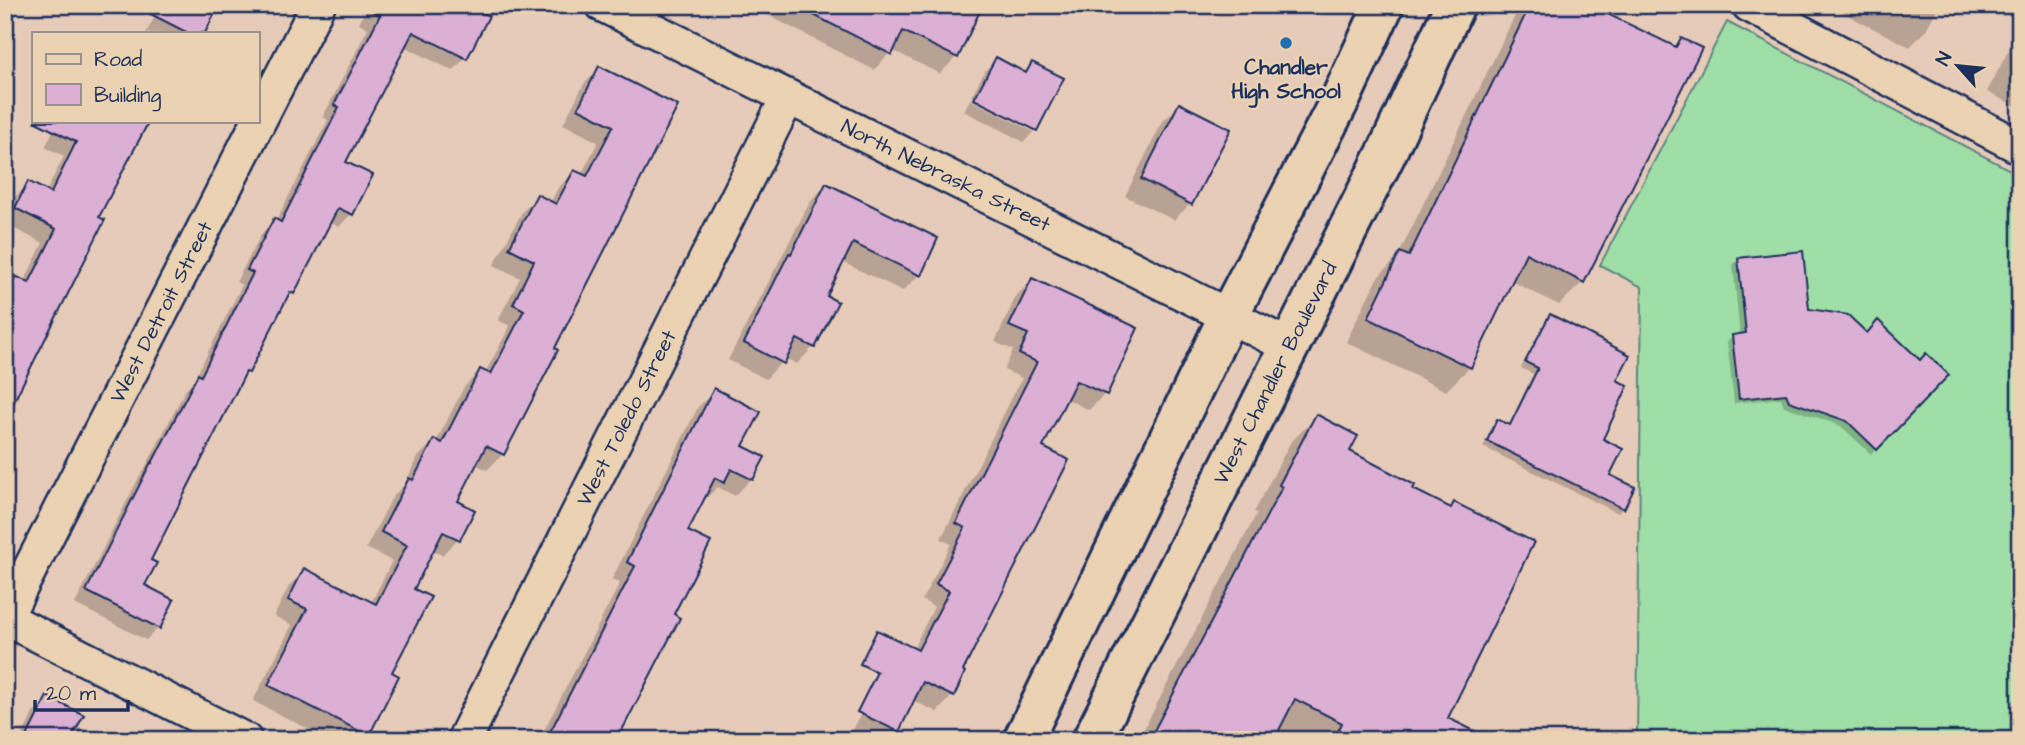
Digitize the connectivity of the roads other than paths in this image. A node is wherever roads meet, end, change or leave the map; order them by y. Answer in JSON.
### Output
{"nodes":[{"id":1,"x":318,"y":5,"type":"edge"},
{"id":2,"x":603,"y":5,"type":"edge"},
{"id":3,"x":1384,"y":5,"type":"edge"},
{"id":4,"x":1455,"y":5,"type":"edge"},
{"id":5,"x":1749,"y":5,"type":"edge"},
{"id":6,"x":788,"y":97,"type":"junction"},
{"id":7,"x":259,"y":121,"type":"edge"},
{"id":8,"x":258,"y":122,"type":"edge"},
{"id":9,"x":2020,"y":147,"type":"edge"},
{"id":10,"x":1229,"y":315,"type":"junction"},
{"id":11,"x":1289,"y":346,"type":"junction"},
{"id":12,"x":5,"y":618,"type":"edge"},
{"id":13,"x":245,"y":740,"type":"edge"},
{"id":14,"x":464,"y":740,"type":"edge"},
{"id":15,"x":1023,"y":740,"type":"edge"},
{"id":16,"x":1092,"y":740,"type":"edge"}],
"edges":[{"from":1,"to":7,"type":"street","name":"West Detroit Street"},
{"from":2,"to":6,"type":"street","name":"North Nebraska Street"},
{"from":3,"to":10,"type":"main road"},
{"from":4,"to":11,"type":"main road","name":"West Chandler Boulevard"},
{"from":5,"to":9,"type":"street"},
{"from":6,"to":10,"type":"street","name":"North Nebraska Street"},
{"from":6,"to":14,"type":"street","name":"West Toledo Street"},
{"from":8,"to":12,"type":"street","name":"West Detroit Street"},
{"from":10,"to":11,"type":"street","name":"North Nebraska Street"},
{"from":10,"to":15,"type":"main road"},
{"from":11,"to":16,"type":"main road","name":"West Chandler Boulevard"},
{"from":12,"to":13,"type":"street"}]}
